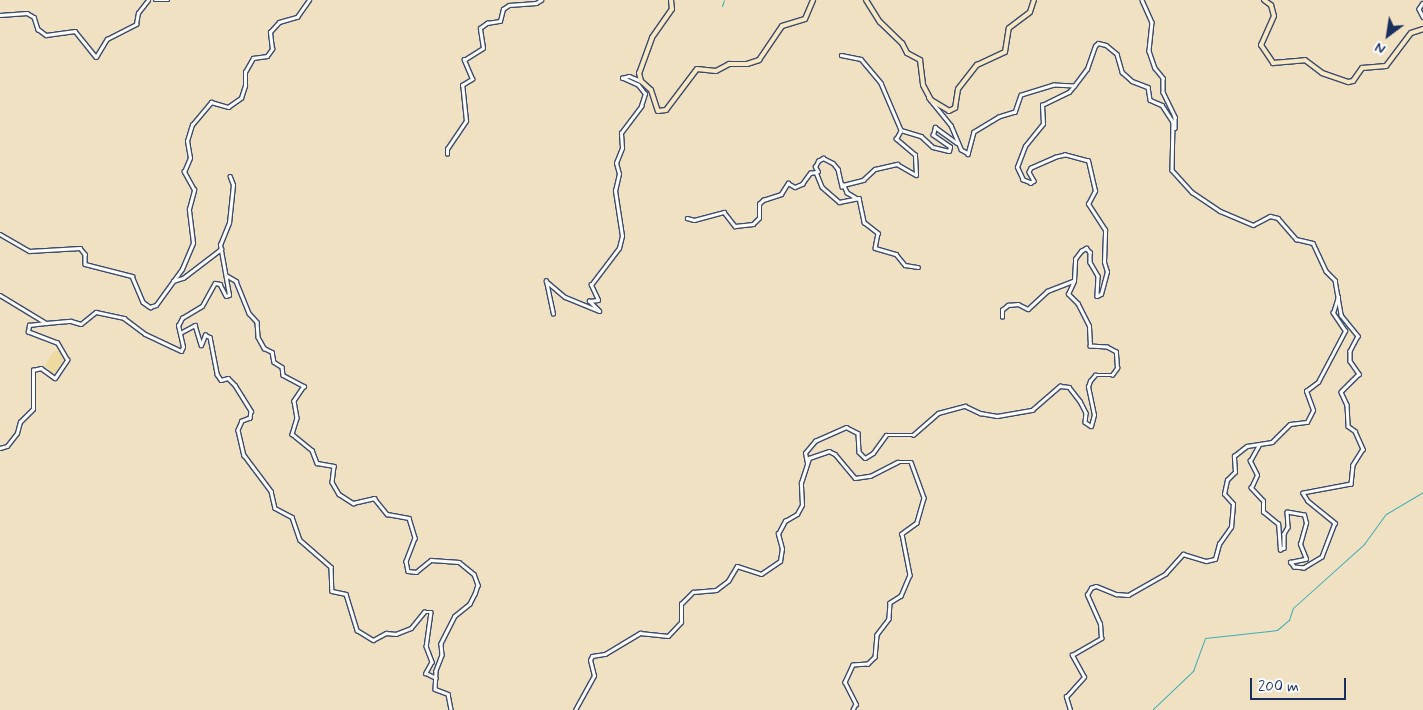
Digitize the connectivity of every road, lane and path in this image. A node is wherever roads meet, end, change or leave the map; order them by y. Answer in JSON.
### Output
{"nodes":[{"id":1,"x":148,"y":0,"type":"edge"},
{"id":2,"x":155,"y":0,"type":"edge"},
{"id":3,"x":168,"y":0,"type":"edge"},
{"id":4,"x":309,"y":0,"type":"edge"},
{"id":5,"x":541,"y":0,"type":"edge"},
{"id":6,"x":671,"y":0,"type":"edge"},
{"id":7,"x":813,"y":0,"type":"edge"},
{"id":8,"x":866,"y":0,"type":"edge"},
{"id":9,"x":1034,"y":0,"type":"edge"},
{"id":10,"x":1142,"y":0,"type":"edge"},
{"id":11,"x":1264,"y":0,"type":"edge"},
{"id":12,"x":1423,"y":3,"type":"edge"},
{"id":13,"x":0,"y":16,"type":"edge"},
{"id":14,"x":1423,"y":17,"type":"edge"},
{"id":15,"x":1422,"y":29,"type":"edge"},
{"id":16,"x":841,"y":55,"type":"dead end"},
{"id":17,"x":641,"y":81,"type":"junction"},
{"id":18,"x":1074,"y":86,"type":"junction"},
{"id":19,"x":928,"y":95,"type":"junction"},
{"id":20,"x":1174,"y":129,"type":"junction"},
{"id":21,"x":901,"y":130,"type":"junction"},
{"id":22,"x":958,"y":144,"type":"junction"},
{"id":23,"x":447,"y":154,"type":"dead end"},
{"id":24,"x":818,"y":174,"type":"junction"},
{"id":25,"x":230,"y":177,"type":"dead end"},
{"id":26,"x":842,"y":187,"type":"junction"},
{"id":27,"x":857,"y":199,"type":"junction"},
{"id":28,"x":687,"y":218,"type":"dead end"},
{"id":29,"x":0,"y":234,"type":"edge"},
{"id":30,"x":221,"y":249,"type":"junction"},
{"id":31,"x":918,"y":267,"type":"dead end"},
{"id":32,"x":226,"y":275,"type":"junction"},
{"id":33,"x":1074,"y":280,"type":"junction"},
{"id":34,"x":173,"y":281,"type":"junction"},
{"id":35,"x":0,"y":295,"type":"edge"},
{"id":36,"x":1338,"y":296,"type":"junction"},
{"id":37,"x":553,"y":314,"type":"dead end"},
{"id":38,"x":1002,"y":317,"type":"dead end"},
{"id":39,"x":46,"y":323,"type":"junction"},
{"id":40,"x":180,"y":333,"type":"junction"},
{"id":41,"x":1259,"y":445,"type":"junction"},
{"id":42,"x":0,"y":448,"type":"edge"},
{"id":43,"x":807,"y":463,"type":"junction"},
{"id":44,"x":436,"y":678,"type":"junction"},
{"id":45,"x":451,"y":710,"type":"edge"},
{"id":46,"x":575,"y":710,"type":"edge"},
{"id":47,"x":853,"y":710,"type":"edge"},
{"id":48,"x":1070,"y":710,"type":"edge"}],
"edges":[{"from":1,"to":13,"type":"street"},
{"from":2,"to":3,"type":"street"},
{"from":4,"to":34,"type":"street"},
{"from":5,"to":23,"type":"street"},
{"from":6,"to":17,"type":"street"},
{"from":7,"to":17,"type":"street"},
{"from":8,"to":19,"type":"street"},
{"from":9,"to":19,"type":"street"},
{"from":10,"to":20,"type":"street"},
{"from":11,"to":15,"type":"street"},
{"from":12,"to":14,"type":"street"},
{"from":16,"to":21,"type":"street"},
{"from":17,"to":37,"type":"street"},
{"from":18,"to":20,"type":"street"},
{"from":18,"to":22,"type":"street"},
{"from":18,"to":33,"type":"street"},
{"from":19,"to":22,"type":"street"},
{"from":20,"to":36,"type":"street"},
{"from":21,"to":22,"type":"street"},
{"from":21,"to":26,"type":"street"},
{"from":24,"to":26,"type":"street"},
{"from":24,"to":27,"type":"street"},
{"from":24,"to":28,"type":"street"},
{"from":25,"to":30,"type":"street"},
{"from":26,"to":27,"type":"street"},
{"from":27,"to":31,"type":"street"},
{"from":29,"to":34,"type":"street"},
{"from":30,"to":32,"type":"street"},
{"from":30,"to":34,"type":"street"},
{"from":32,"to":40,"type":"street"},
{"from":32,"to":44,"type":"street"},
{"from":33,"to":38,"type":"street"},
{"from":33,"to":43,"type":"street"},
{"from":35,"to":39,"type":"street"},
{"from":36,"to":41,"type":"street"},
{"from":36,"to":41,"type":"street"},
{"from":39,"to":40,"type":"street"},
{"from":39,"to":42,"type":"street"},
{"from":40,"to":44,"type":"street"},
{"from":41,"to":48,"type":"street"},
{"from":43,"to":46,"type":"street"},
{"from":43,"to":47,"type":"street"},
{"from":44,"to":45,"type":"street"}]}
